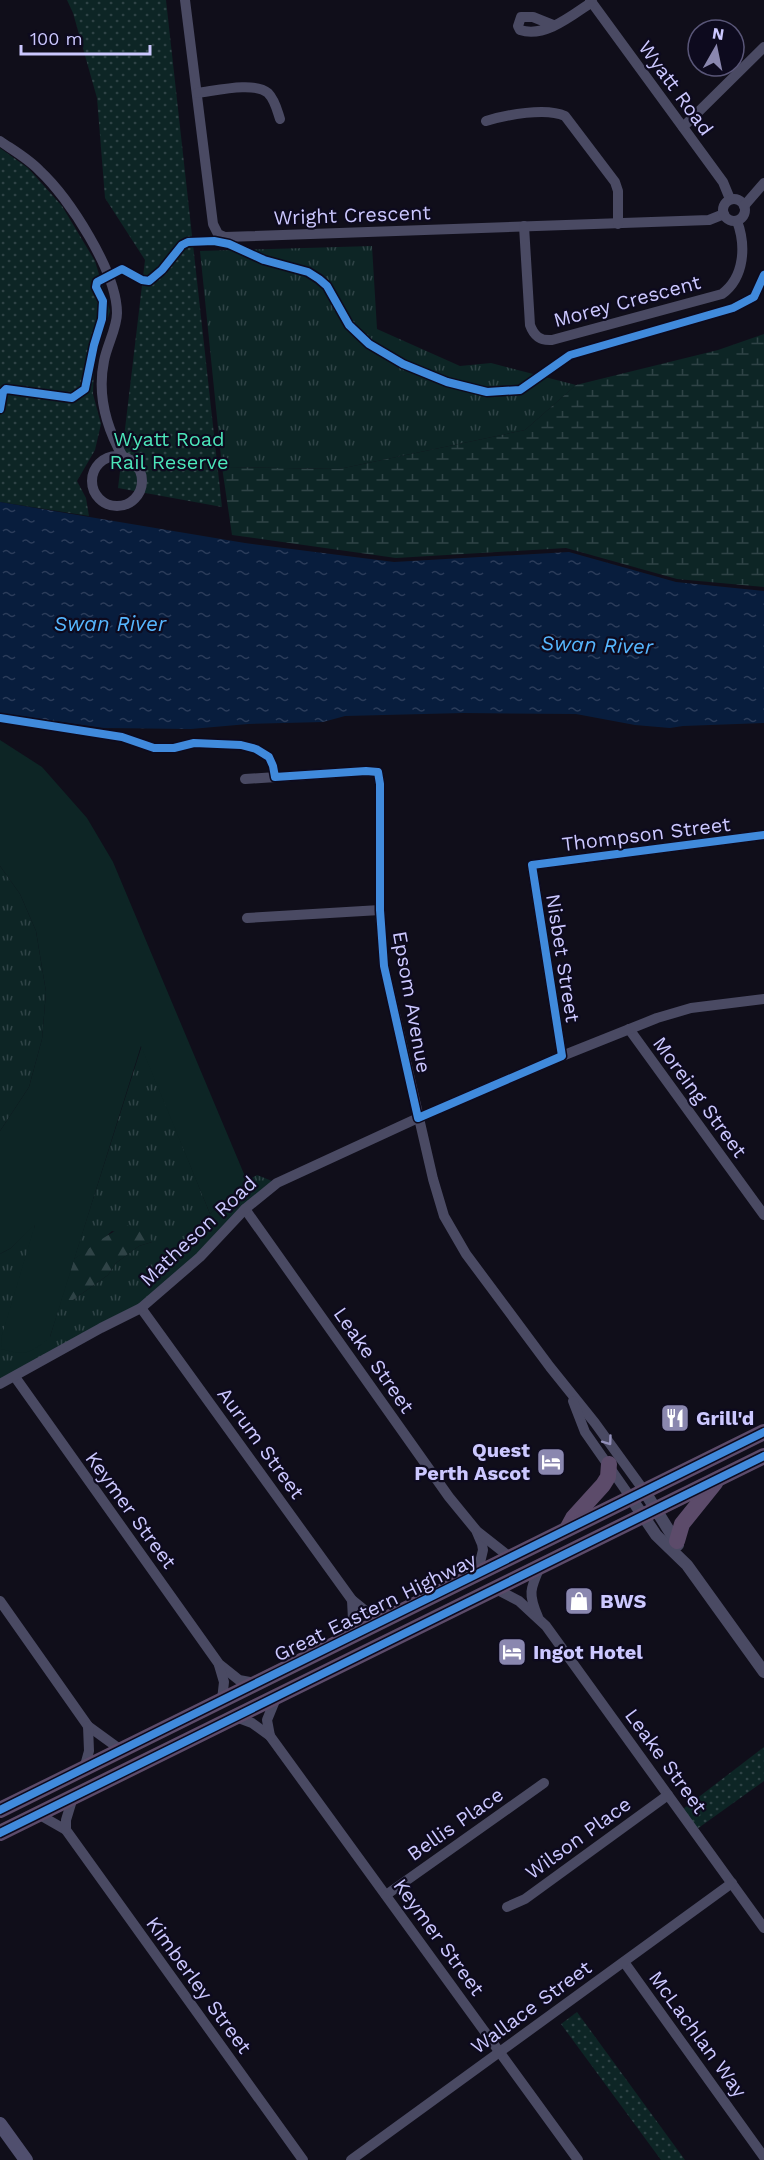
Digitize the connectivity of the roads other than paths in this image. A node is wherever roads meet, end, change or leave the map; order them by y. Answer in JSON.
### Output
{"nodes":[{"id":1,"x":184,"y":0,"type":"edge"},
{"id":2,"x":591,"y":1,"type":"edge"},
{"id":3,"x":553,"y":25,"type":"dead end"},
{"id":4,"x":764,"y":47,"type":"edge"},
{"id":5,"x":764,"y":56,"type":"edge"},
{"id":6,"x":197,"y":93,"type":"junction"},
{"id":7,"x":280,"y":119,"type":"dead end"},
{"id":8,"x":486,"y":121,"type":"dead end"},
{"id":9,"x":685,"y":130,"type":"junction"},
{"id":10,"x":0,"y":141,"type":"edge"},
{"id":11,"x":764,"y":183,"type":"edge"},
{"id":12,"x":730,"y":199,"type":"junction"},
{"id":13,"x":744,"y":206,"type":"junction"},
{"id":14,"x":724,"y":214,"type":"junction"},
{"id":15,"x":737,"y":221,"type":"junction"},
{"id":16,"x":618,"y":224,"type":"junction"},
{"id":17,"x":524,"y":226,"type":"junction"},
{"id":18,"x":123,"y":457,"type":"junction"},
{"id":19,"x":245,"y":779,"type":"dead end"},
{"id":20,"x":764,"y":835,"type":"edge"},
{"id":21,"x":532,"y":865,"type":"joint"},
{"id":22,"x":380,"y":910,"type":"junction"},
{"id":23,"x":247,"y":918,"type":"dead end"},
{"id":24,"x":764,"y":999,"type":"edge"},
{"id":25,"x":629,"y":1029,"type":"junction"},
{"id":26,"x":562,"y":1056,"type":"junction"},
{"id":27,"x":418,"y":1118,"type":"junction"},
{"id":28,"x":245,"y":1209,"type":"junction"},
{"id":29,"x":764,"y":1215,"type":"edge"},
{"id":30,"x":141,"y":1308,"type":"junction"},
{"id":31,"x":15,"y":1377,"type":"junction"},
{"id":32,"x":0,"y":1384,"type":"edge"},
{"id":33,"x":572,"y":1395,"type":"junction"},
{"id":34,"x":764,"y":1432,"type":"edge"},
{"id":35,"x":764,"y":1456,"type":"edge"},
{"id":36,"x":609,"y":1464,"type":"junction"},
{"id":37,"x":719,"y":1478,"type":"junction"},
{"id":38,"x":638,"y":1495,"type":"junction"},
{"id":39,"x":650,"y":1513,"type":"junction"},
{"id":40,"x":476,"y":1530,"type":"junction"},
{"id":41,"x":566,"y":1530,"type":"junction"},
{"id":42,"x":677,"y":1541,"type":"junction"},
{"id":43,"x":511,"y":1558,"type":"junction"},
{"id":44,"x":687,"y":1565,"type":"junction"},
{"id":45,"x":540,"y":1567,"type":"junction"},
{"id":46,"x":477,"y":1575,"type":"junction"},
{"id":47,"x":496,"y":1589,"type":"junction"},
{"id":48,"x":351,"y":1600,"type":"junction"},
{"id":49,"x":0,"y":1601,"type":"edge"},
{"id":50,"x":538,"y":1617,"type":"junction"},
{"id":51,"x":385,"y":1619,"type":"junction"},
{"id":52,"x":349,"y":1638,"type":"junction"},
{"id":53,"x":219,"y":1664,"type":"junction"},
{"id":54,"x":764,"y":1671,"type":"edge"},
{"id":55,"x":256,"y":1683,"type":"junction"},
{"id":56,"x":276,"y":1698,"type":"junction"},
{"id":57,"x":222,"y":1700,"type":"junction"},
{"id":58,"x":236,"y":1717,"type":"junction"},
{"id":59,"x":88,"y":1726,"type":"junction"},
{"id":60,"x":270,"y":1736,"type":"junction"},
{"id":61,"x":121,"y":1750,"type":"junction"},
{"id":62,"x":84,"y":1769,"type":"junction"},
{"id":63,"x":544,"y":1783,"type":"dead end"},
{"id":64,"x":668,"y":1795,"type":"junction"},
{"id":65,"x":73,"y":1797,"type":"junction"},
{"id":66,"x":0,"y":1810,"type":"edge"},
{"id":67,"x":38,"y":1814,"type":"junction"},
{"id":68,"x":66,"y":1830,"type":"junction"},
{"id":69,"x":0,"y":1833,"type":"edge"},
{"id":70,"x":732,"y":1883,"type":"junction"},
{"id":71,"x":386,"y":1895,"type":"junction"},
{"id":72,"x":507,"y":1907,"type":"dead end"},
{"id":73,"x":764,"y":1928,"type":"edge"},
{"id":74,"x":624,"y":1962,"type":"junction"},
{"id":75,"x":499,"y":2052,"type":"junction"},
{"id":76,"x":0,"y":2124,"type":"edge"},
{"id":77,"x":764,"y":2157,"type":"edge"},
{"id":78,"x":26,"y":2160,"type":"edge"},
{"id":79,"x":303,"y":2160,"type":"edge"},
{"id":80,"x":351,"y":2160,"type":"edge"},
{"id":81,"x":578,"y":2160,"type":"edge"}],
"edges":[{"from":1,"to":6,"type":"street","name":"Wright Crescent"},
{"from":2,"to":3,"type":"street"},
{"from":2,"to":9,"type":"street","name":"Wyatt Road"},
{"from":4,"to":9,"type":"street"},
{"from":5,"to":9,"type":"street"},
{"from":6,"to":7,"type":"street"},
{"from":6,"to":17,"type":"street","name":"Wright Crescent"},
{"from":8,"to":16,"type":"street"},
{"from":9,"to":12,"type":"street","name":"Wyatt Road"},
{"from":10,"to":18,"type":"street"},
{"from":11,"to":13,"type":"street"},
{"from":12,"to":13,"type":"street"},
{"from":12,"to":14,"type":"street"},
{"from":13,"to":15,"type":"street"},
{"from":14,"to":15,"type":"street"},
{"from":14,"to":16,"type":"street","name":"Wright Crescent"},
{"from":15,"to":17,"type":"street","name":"Morey Crescent"},
{"from":16,"to":17,"type":"street","name":"Wright Crescent"},
{"from":18,"to":18,"type":"street"},
{"from":19,"to":22,"type":"street","name":"Epsom Avenue"},
{"from":20,"to":21,"type":"street","name":"Thompson Street"},
{"from":21,"to":26,"type":"street","name":"Nisbet Street"},
{"from":22,"to":23,"type":"street"},
{"from":22,"to":27,"type":"street","name":"Epsom Avenue"},
{"from":24,"to":25,"type":"street","name":"Matheson Road"},
{"from":25,"to":26,"type":"street","name":"Matheson Road"},
{"from":25,"to":29,"type":"street","name":"Moreing Street"},
{"from":26,"to":27,"type":"street","name":"Matheson Road"},
{"from":27,"to":28,"type":"street","name":"Matheson Road"},
{"from":27,"to":33,"type":"street","name":"Epsom Avenue"},
{"from":28,"to":30,"type":"street","name":"Matheson Road"},
{"from":28,"to":40,"type":"street","name":"Leake Street"},
{"from":30,"to":31,"type":"street","name":"Matheson Road"},
{"from":30,"to":48,"type":"street","name":"Aurum Street"},
{"from":31,"to":32,"type":"street","name":"Matheson Road"},
{"from":31,"to":53,"type":"street","name":"Keymer Street"},
{"from":33,"to":36,"type":"street","name":"Epsom Avenue"},
{"from":33,"to":38,"type":"street","name":"Epsom Avenue","one_way":true},
{"from":34,"to":38,"type":"highway","name":"Great Eastern Highway"},
{"from":35,"to":37,"type":"highway","name":"Great Eastern Highway"},
{"from":36,"to":38,"type":"street","name":"Epsom Avenue"},
{"from":36,"to":41,"type":"highway"},
{"from":37,"to":39,"type":"highway","name":"Great Eastern Highway"},
{"from":37,"to":42,"type":"highway"},
{"from":38,"to":39,"type":"street","name":"Epsom Avenue"},
{"from":38,"to":41,"type":"highway","name":"Great Eastern Highway"},
{"from":39,"to":42,"type":"street","name":"Epsom Avenue"},
{"from":39,"to":44,"type":"street","name":"Epsom Avenue"},
{"from":39,"to":45,"type":"highway","name":"Great Eastern Highway"},
{"from":40,"to":43,"type":"street","name":"Leake Street"},
{"from":40,"to":46,"type":"street","name":"Leake Street"},
{"from":41,"to":43,"type":"highway","name":"Great Eastern Highway"},
{"from":42,"to":44,"type":"street","name":"Epsom Avenue"},
{"from":43,"to":46,"type":"highway","name":"Great Eastern Highway"},
{"from":44,"to":54,"type":"street","name":"Epsom Avenue"},
{"from":45,"to":47,"type":"highway","name":"Great Eastern Highway"},
{"from":45,"to":50,"type":"street","name":"Leake Street"},
{"from":46,"to":51,"type":"highway","name":"Great Eastern Highway"},
{"from":47,"to":50,"type":"street","name":"Leake Street"},
{"from":47,"to":56,"type":"highway","name":"Great Eastern Highway"},
{"from":48,"to":51,"type":"street","name":"Aurum Street"},
{"from":48,"to":52,"type":"street"},
{"from":49,"to":59,"type":"street"},
{"from":50,"to":64,"type":"street","name":"Leake Street"},
{"from":51,"to":52,"type":"highway","name":"Great Eastern Highway"},
{"from":52,"to":55,"type":"highway","name":"Great Eastern Highway"},
{"from":53,"to":55,"type":"street","name":"Keymer Street"},
{"from":53,"to":57,"type":"street","name":"Keymer Street"},
{"from":55,"to":57,"type":"highway","name":"Great Eastern Highway"},
{"from":56,"to":58,"type":"highway","name":"Great Eastern Highway"},
{"from":56,"to":60,"type":"street"},
{"from":57,"to":61,"type":"highway","name":"Great Eastern Highway"},
{"from":58,"to":60,"type":"street","name":"Keymer Street"},
{"from":58,"to":65,"type":"highway","name":"Great Eastern Highway"},
{"from":59,"to":61,"type":"street"},
{"from":59,"to":62,"type":"street"},
{"from":60,"to":71,"type":"street","name":"Keymer Street"},
{"from":61,"to":62,"type":"highway","name":"Great Eastern Highway"},
{"from":62,"to":66,"type":"highway","name":"Great Eastern Highway"},
{"from":63,"to":71,"type":"street","name":"Bellis Place"},
{"from":64,"to":70,"type":"street","name":"Leake Street"},
{"from":64,"to":72,"type":"street","name":"Wilson Place"},
{"from":65,"to":67,"type":"highway","name":"Great Eastern Highway"},
{"from":65,"to":68,"type":"street"},
{"from":67,"to":68,"type":"street","name":"Kimberley Street"},
{"from":67,"to":69,"type":"highway","name":"Great Eastern Highway"},
{"from":68,"to":79,"type":"street","name":"Kimberley Street"},
{"from":70,"to":73,"type":"street","name":"Leake Street"},
{"from":70,"to":74,"type":"street","name":"Wallace Street"},
{"from":71,"to":75,"type":"street","name":"Keymer Street"},
{"from":74,"to":75,"type":"street","name":"Wallace Street"},
{"from":74,"to":77,"type":"street","name":"McLachlan Way"},
{"from":75,"to":80,"type":"street","name":"Wallace Street"},
{"from":75,"to":81,"type":"street","name":"Keymer Street"},
{"from":76,"to":78,"type":"main road"}]}
